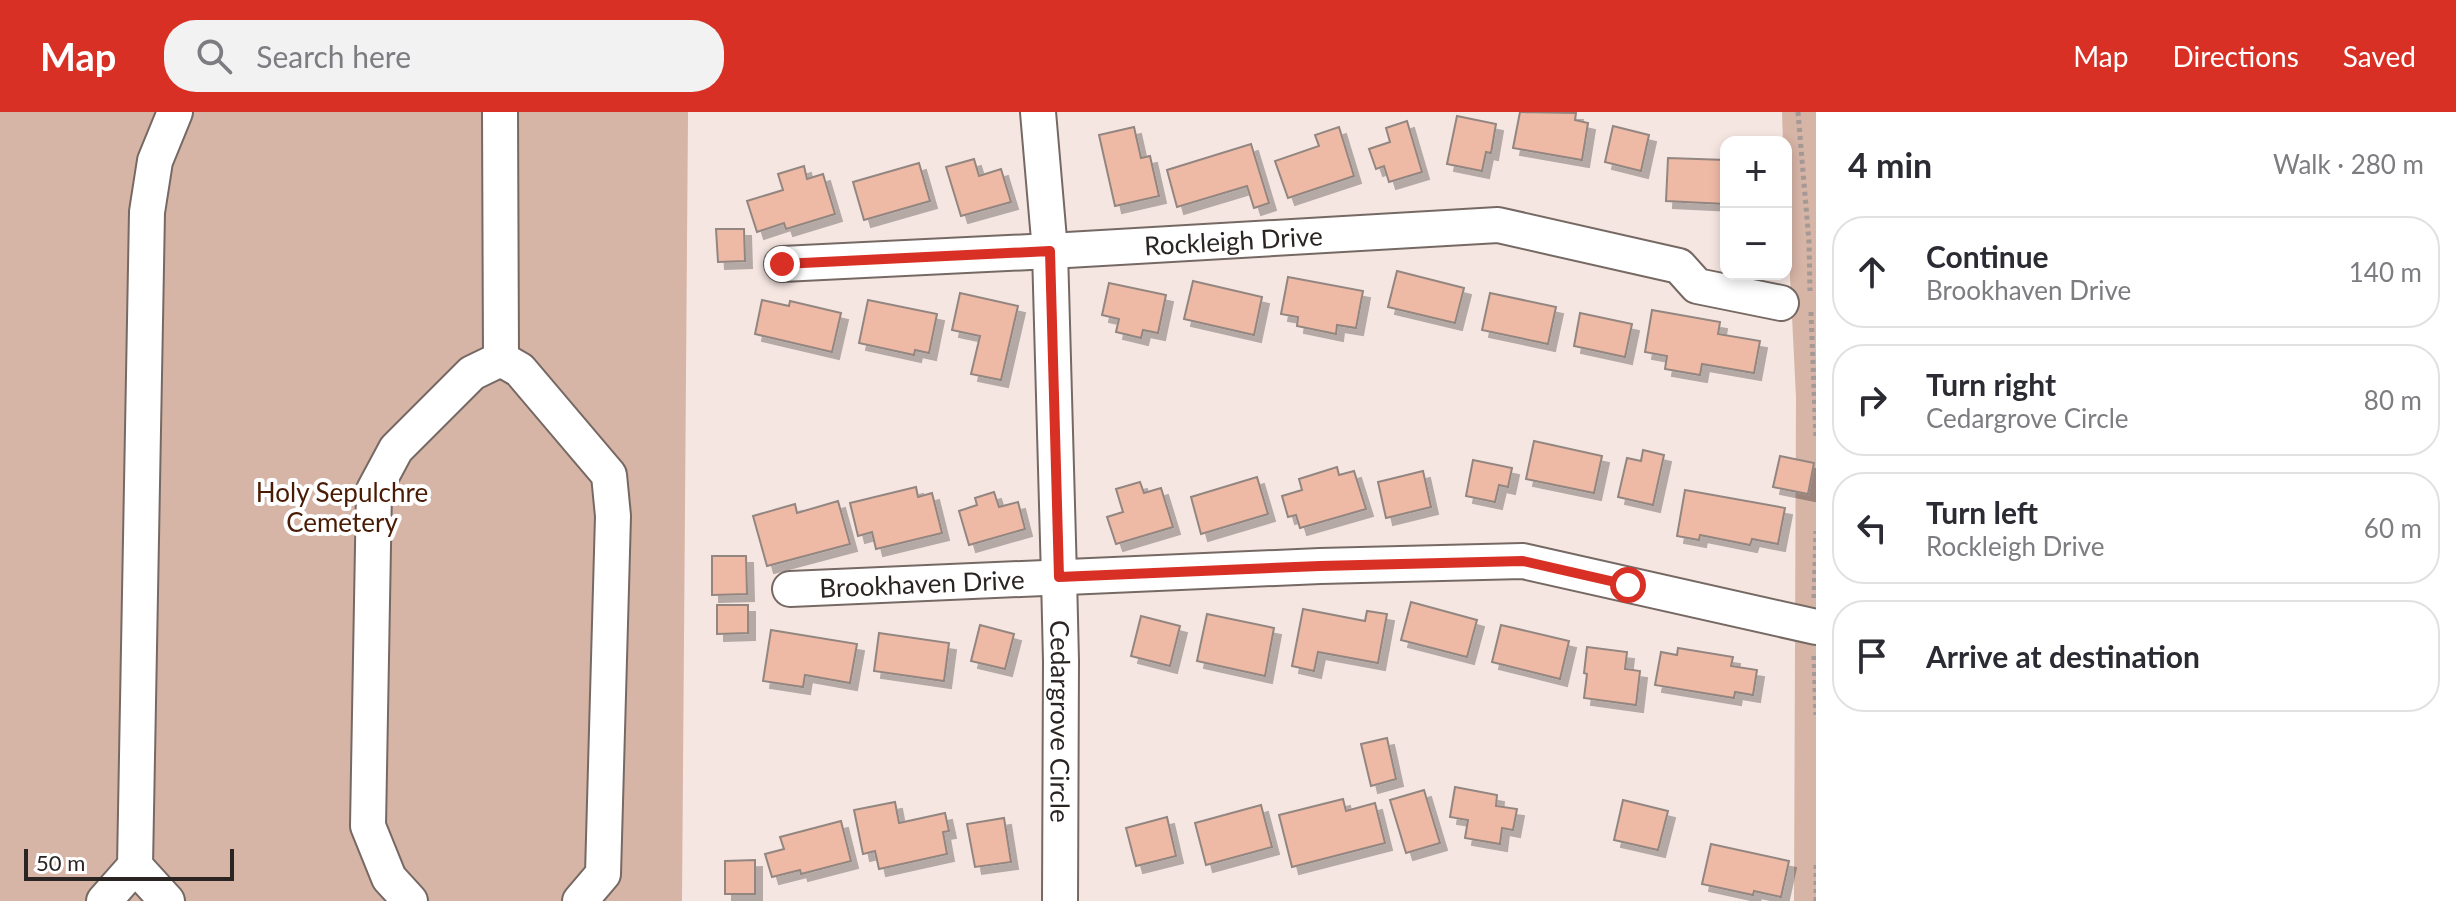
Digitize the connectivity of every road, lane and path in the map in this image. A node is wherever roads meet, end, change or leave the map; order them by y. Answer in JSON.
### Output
{"nodes":[{"id":1,"x":175,"y":112,"type":"edge"},
{"id":2,"x":500,"y":112,"type":"edge"},
{"id":3,"x":1038,"y":112,"type":"edge"},
{"id":4,"x":1798,"y":112,"type":"edge"},
{"id":5,"x":1050,"y":251,"type":"junction"},
{"id":6,"x":782,"y":264,"type":"dead end"},
{"id":7,"x":1801,"y":302,"type":"junction"},
{"id":8,"x":501,"y":359,"type":"junction"},
{"id":9,"x":1816,"y":439,"type":"edge"},
{"id":10,"x":1816,"y":531,"type":"edge"},
{"id":11,"x":1059,"y":577,"type":"junction"},
{"id":12,"x":790,"y":589,"type":"dead end"},
{"id":13,"x":1814,"y":627,"type":"edge"},
{"id":14,"x":1816,"y":715,"type":"edge"},
{"id":15,"x":1816,"y":861,"type":"edge"},
{"id":16,"x":135,"y":866,"type":"junction"},
{"id":17,"x":104,"y":901,"type":"edge"},
{"id":18,"x":167,"y":901,"type":"edge"},
{"id":19,"x":410,"y":901,"type":"edge"},
{"id":20,"x":580,"y":901,"type":"edge"},
{"id":21,"x":1060,"y":901,"type":"edge"},
{"id":22,"x":1816,"y":901,"type":"edge"}],
"edges":[{"from":1,"to":16,"type":"street"},
{"from":2,"to":8,"type":"street"},
{"from":3,"to":5,"type":"street","name":"Cedargrove Circle"},
{"from":4,"to":7,"type":"path"},
{"from":5,"to":6,"type":"street","name":"Rockleigh Drive"},
{"from":5,"to":7,"type":"street","name":"Rockleigh Drive"},
{"from":5,"to":11,"type":"street","name":"Cedargrove Circle"},
{"from":7,"to":9,"type":"path"},
{"from":8,"to":19,"type":"street"},
{"from":8,"to":20,"type":"street"},
{"from":10,"to":13,"type":"path"},
{"from":11,"to":12,"type":"street","name":"Brookhaven Drive"},
{"from":11,"to":13,"type":"street","name":"Brookhaven Drive"},
{"from":11,"to":21,"type":"street","name":"Cedargrove Circle"},
{"from":13,"to":14,"type":"path"},
{"from":15,"to":22,"type":"path"},
{"from":16,"to":17,"type":"street"},
{"from":16,"to":18,"type":"street"}]}
